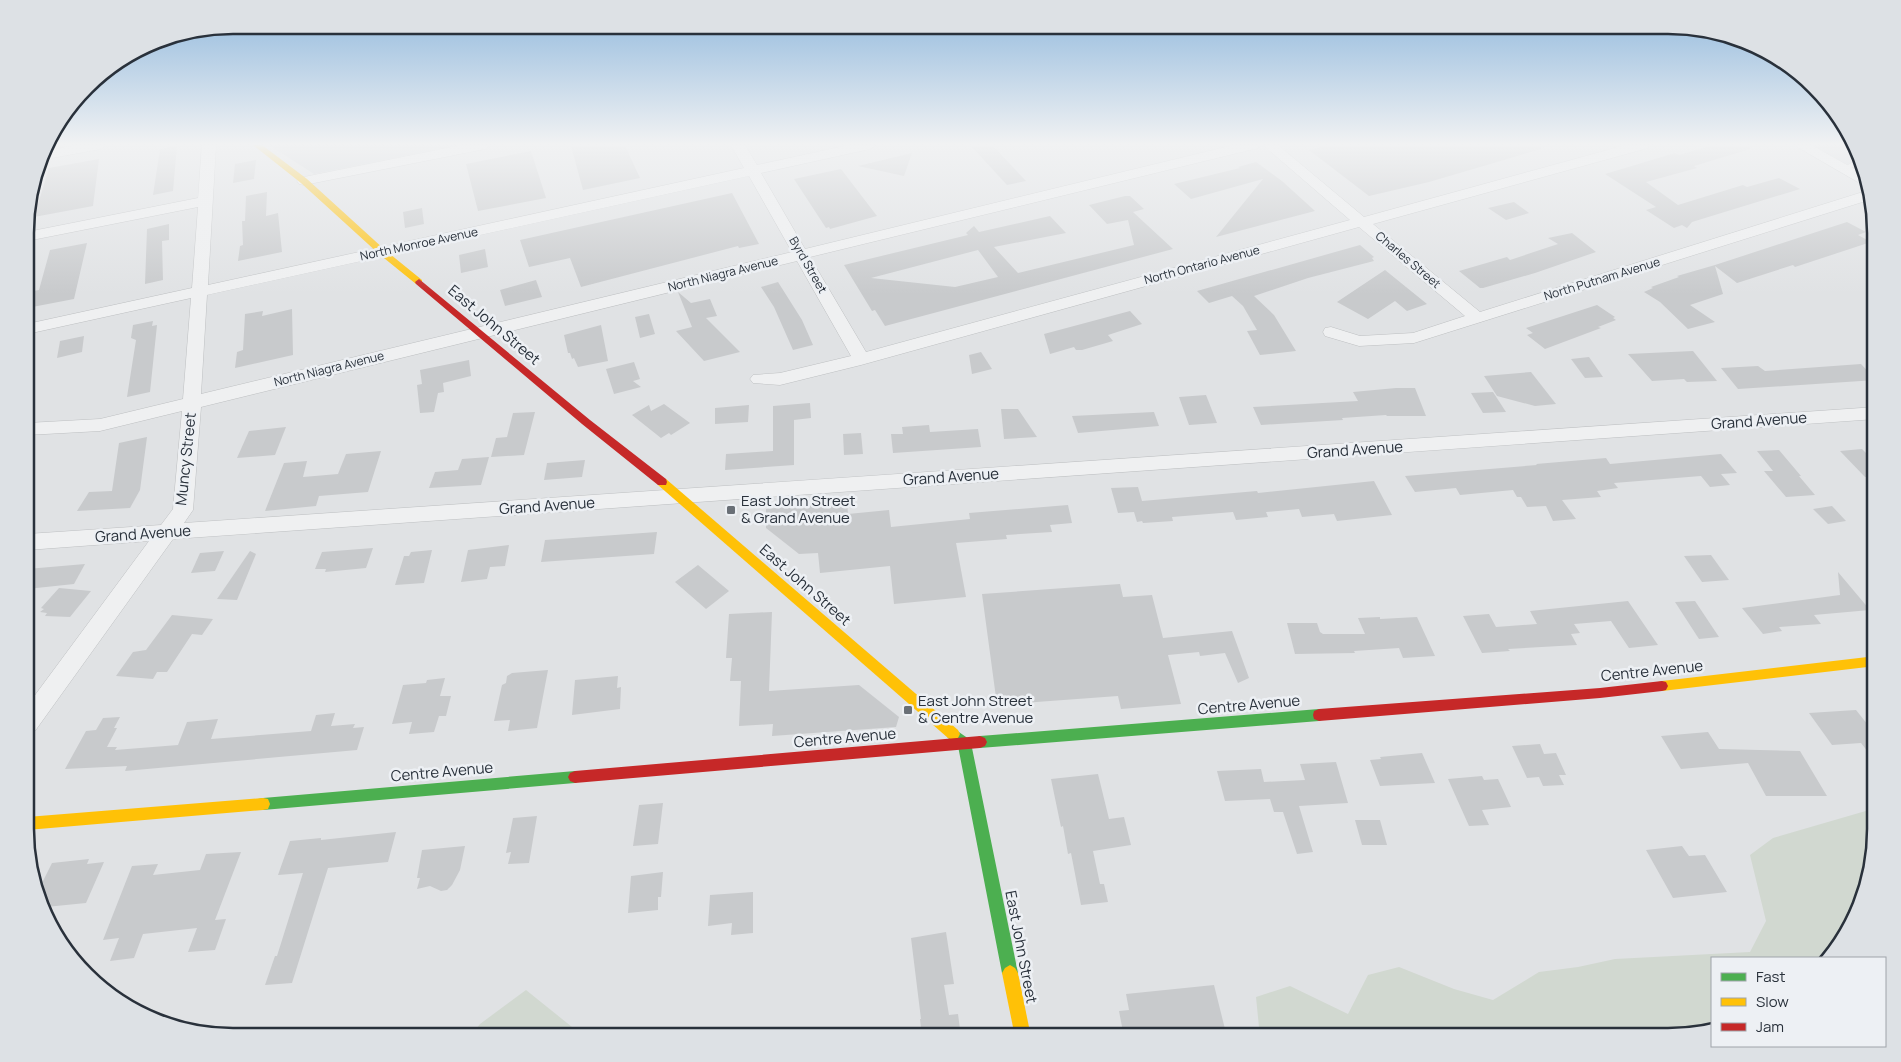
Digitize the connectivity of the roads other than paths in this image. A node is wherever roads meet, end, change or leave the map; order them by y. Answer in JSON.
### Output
{"nodes":[{"id":1,"x":205,"y":195,"type":"edge"},
{"id":2,"x":318,"y":195,"type":"edge"},
{"id":3,"x":645,"y":195,"type":"edge"},
{"id":4,"x":767,"y":195,"type":"edge"},
{"id":5,"x":1052,"y":195,"type":"edge"},
{"id":6,"x":1327,"y":195,"type":"edge"},
{"id":7,"x":1462,"y":195,"type":"edge"},
{"id":8,"x":1864,"y":196,"type":"edge"},
{"id":9,"x":204,"y":201,"type":"junction"},
{"id":10,"x":1363,"y":221,"type":"junction"},
{"id":11,"x":34,"y":235,"type":"edge"},
{"id":12,"x":382,"y":252,"type":"junction"},
{"id":13,"x":802,"y":255,"type":"junction"},
{"id":14,"x":200,"y":291,"type":"junction"},
{"id":15,"x":1477,"y":318,"type":"junction"},
{"id":16,"x":34,"y":327,"type":"edge"},
{"id":17,"x":481,"y":332,"type":"junction"},
{"id":18,"x":1331,"y":332,"type":"dead end"},
{"id":19,"x":861,"y":359,"type":"junction"},
{"id":20,"x":760,"y":379,"type":"dead end"},
{"id":21,"x":192,"y":403,"type":"junction"},
{"id":22,"x":1867,"y":414,"type":"edge"},
{"id":23,"x":34,"y":429,"type":"edge"},
{"id":24,"x":680,"y":496,"type":"junction"},
{"id":25,"x":167,"y":532,"type":"junction"},
{"id":26,"x":34,"y":542,"type":"edge"},
{"id":27,"x":1867,"y":662,"type":"edge"},
{"id":28,"x":34,"y":714,"type":"edge"},
{"id":29,"x":964,"y":743,"type":"junction"},
{"id":30,"x":34,"y":823,"type":"edge"},
{"id":31,"x":1022,"y":1028,"type":"edge"}],
"edges":[{"from":1,"to":9,"type":"street","name":"Muncy Street"},
{"from":2,"to":12,"type":"street","name":"East John Street"},
{"from":3,"to":12,"type":"street","name":"North Monroe Avenue"},
{"from":4,"to":13,"type":"street","name":"Byrd Street"},
{"from":5,"to":13,"type":"street","name":"North Niagra Avenue"},
{"from":6,"to":10,"type":"street","name":"Charles Street"},
{"from":7,"to":10,"type":"street","name":"North Ontario Avenue"},
{"from":8,"to":15,"type":"street","name":"North Putnam Avenue"},
{"from":9,"to":11,"type":"street"},
{"from":9,"to":14,"type":"street","name":"Muncy Street"},
{"from":10,"to":15,"type":"street","name":"Charles Street"},
{"from":10,"to":19,"type":"street","name":"North Ontario Avenue"},
{"from":12,"to":14,"type":"street","name":"North Monroe Avenue"},
{"from":12,"to":17,"type":"street","name":"East John Street"},
{"from":13,"to":17,"type":"street","name":"North Niagra Avenue"},
{"from":13,"to":19,"type":"street","name":"Byrd Street"},
{"from":14,"to":16,"type":"street","name":"North Monroe Avenue"},
{"from":14,"to":21,"type":"street","name":"Muncy Street"},
{"from":15,"to":18,"type":"street","name":"North Putnam Avenue"},
{"from":17,"to":21,"type":"street","name":"North Niagra Avenue"},
{"from":17,"to":24,"type":"street","name":"East John Street"},
{"from":19,"to":20,"type":"street","name":"North Ontario Avenue"},
{"from":21,"to":23,"type":"street","name":"North Niagra Avenue"},
{"from":21,"to":25,"type":"street","name":"Muncy Street"},
{"from":22,"to":24,"type":"street","name":"Grand Avenue"},
{"from":24,"to":25,"type":"street","name":"Grand Avenue"},
{"from":24,"to":29,"type":"street","name":"East John Street"},
{"from":25,"to":26,"type":"street","name":"Grand Avenue"},
{"from":25,"to":28,"type":"street","name":"Muncy Street"},
{"from":27,"to":29,"type":"street","name":"Centre Avenue"},
{"from":29,"to":30,"type":"street","name":"Centre Avenue"},
{"from":29,"to":31,"type":"street","name":"East John Street"}]}
